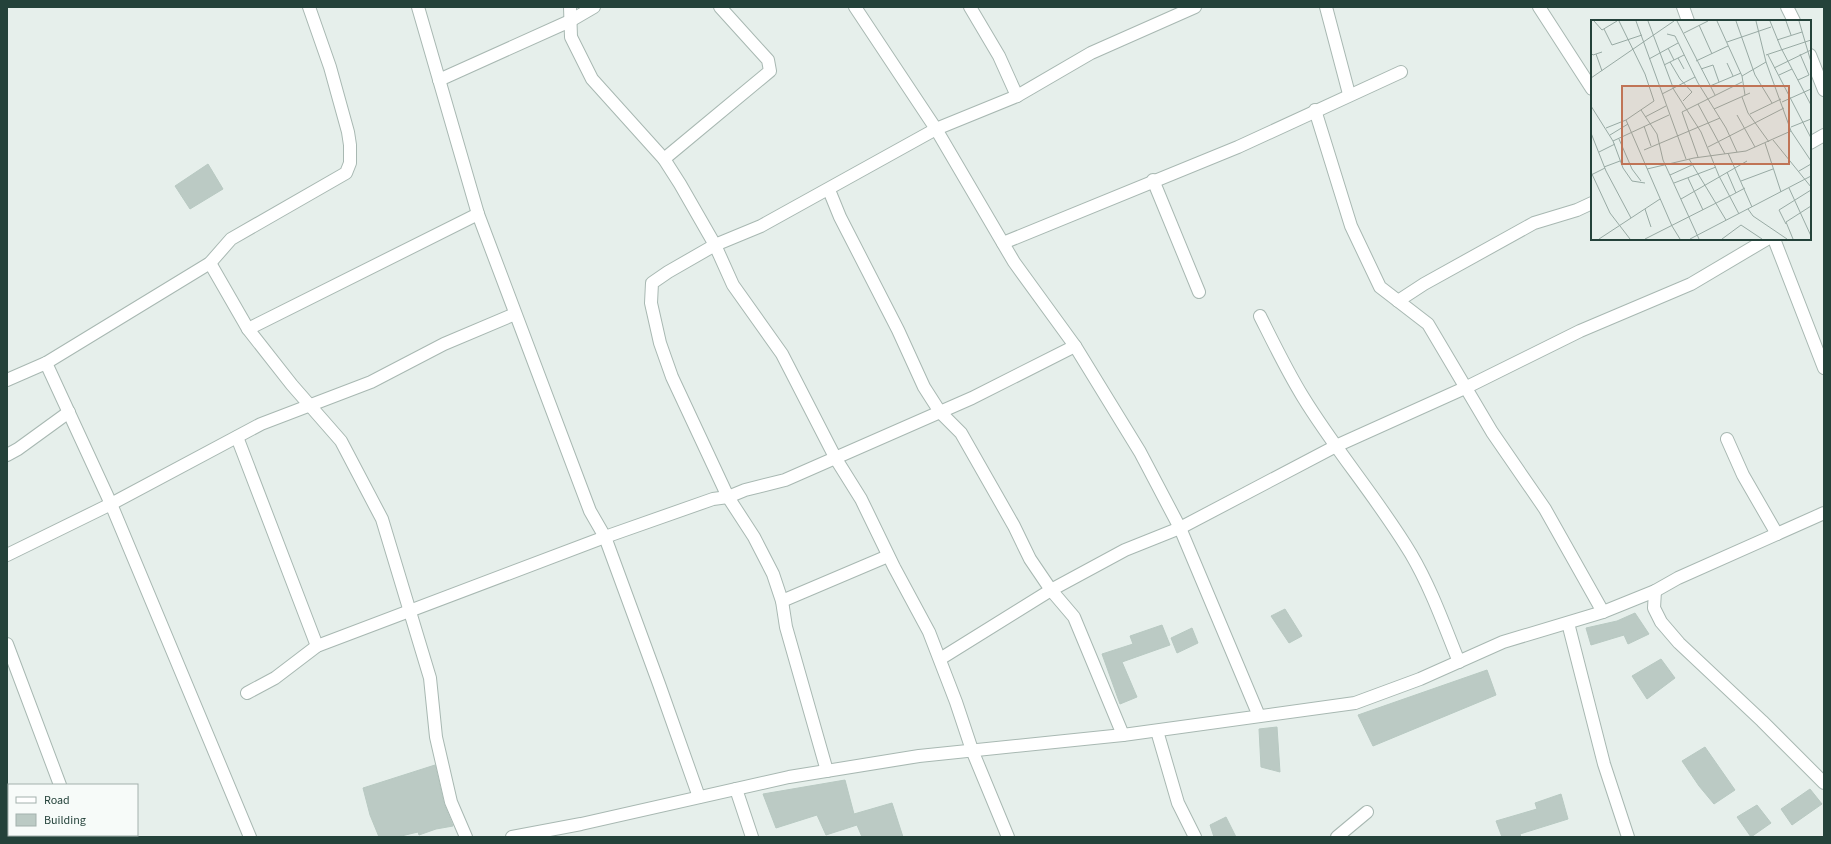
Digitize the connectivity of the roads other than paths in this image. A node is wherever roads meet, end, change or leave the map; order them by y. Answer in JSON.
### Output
{"nodes":[{"id":1,"x":309,"y":7,"type":"edge"},
{"id":2,"x":418,"y":7,"type":"edge"},
{"id":3,"x":570,"y":7,"type":"edge"},
{"id":4,"x":594,"y":7,"type":"edge"},
{"id":5,"x":720,"y":7,"type":"edge"},
{"id":6,"x":855,"y":7,"type":"edge"},
{"id":7,"x":970,"y":7,"type":"edge"},
{"id":8,"x":1194,"y":7,"type":"edge"},
{"id":9,"x":1326,"y":7,"type":"edge"},
{"id":10,"x":1538,"y":7,"type":"edge"},
{"id":11,"x":1683,"y":7,"type":"edge"},
{"id":12,"x":1787,"y":7,"type":"edge"},
{"id":13,"x":1688,"y":20,"type":"edge"},
{"id":14,"x":1794,"y":20,"type":"edge"},
{"id":15,"x":570,"y":21,"type":"junction"},
{"id":16,"x":1811,"y":58,"type":"edge"},
{"id":17,"x":1401,"y":72,"type":"dead end"},
{"id":18,"x":439,"y":80,"type":"junction"},
{"id":19,"x":1591,"y":87,"type":"edge"},
{"id":20,"x":1824,"y":90,"type":"edge"},
{"id":21,"x":1349,"y":94,"type":"junction"},
{"id":22,"x":1017,"y":96,"type":"junction"},
{"id":23,"x":1315,"y":110,"type":"junction"},
{"id":24,"x":936,"y":129,"type":"junction"},
{"id":25,"x":1824,"y":135,"type":"edge"},
{"id":26,"x":1811,"y":142,"type":"edge"},
{"id":27,"x":664,"y":160,"type":"junction"},
{"id":28,"x":1154,"y":180,"type":"junction"},
{"id":29,"x":829,"y":190,"type":"junction"},
{"id":30,"x":1591,"y":203,"type":"edge"},
{"id":31,"x":478,"y":214,"type":"junction"},
{"id":32,"x":1765,"y":240,"type":"edge"},
{"id":33,"x":1774,"y":240,"type":"edge"},
{"id":34,"x":1003,"y":243,"type":"junction"},
{"id":35,"x":715,"y":245,"type":"junction"},
{"id":36,"x":210,"y":263,"type":"junction"},
{"id":37,"x":1198,"y":292,"type":"dead end"},
{"id":38,"x":1398,"y":302,"type":"junction"},
{"id":39,"x":515,"y":314,"type":"junction"},
{"id":40,"x":1260,"y":316,"type":"dead end"},
{"id":41,"x":248,"y":329,"type":"junction"},
{"id":42,"x":1075,"y":346,"type":"junction"},
{"id":43,"x":46,"y":363,"type":"junction"},
{"id":44,"x":1824,"y":368,"type":"edge"},
{"id":45,"x":7,"y":380,"type":"edge"},
{"id":46,"x":1467,"y":387,"type":"junction"},
{"id":47,"x":311,"y":405,"type":"junction"},
{"id":48,"x":69,"y":412,"type":"junction"},
{"id":49,"x":940,"y":412,"type":"junction"},
{"id":50,"x":237,"y":437,"type":"junction"},
{"id":51,"x":1727,"y":439,"type":"dead end"},
{"id":52,"x":1336,"y":446,"type":"junction"},
{"id":53,"x":7,"y":455,"type":"edge"},
{"id":54,"x":836,"y":459,"type":"junction"},
{"id":55,"x":728,"y":497,"type":"junction"},
{"id":56,"x":111,"y":504,"type":"junction"},
{"id":57,"x":1824,"y":513,"type":"edge"},
{"id":58,"x":1180,"y":528,"type":"junction"},
{"id":59,"x":1777,"y":534,"type":"junction"},
{"id":60,"x":605,"y":537,"type":"junction"},
{"id":61,"x":7,"y":555,"type":"edge"},
{"id":62,"x":888,"y":556,"type":"junction"},
{"id":63,"x":1050,"y":590,"type":"junction"},
{"id":64,"x":1655,"y":591,"type":"junction"},
{"id":65,"x":782,"y":601,"type":"junction"},
{"id":66,"x":411,"y":612,"type":"junction"},
{"id":67,"x":1603,"y":612,"type":"junction"},
{"id":68,"x":1568,"y":623,"type":"junction"},
{"id":69,"x":7,"y":644,"type":"edge"},
{"id":70,"x":317,"y":646,"type":"junction"},
{"id":71,"x":940,"y":659,"type":"junction"},
{"id":72,"x":1459,"y":662,"type":"junction"},
{"id":73,"x":247,"y":694,"type":"dead end"},
{"id":74,"x":1259,"y":716,"type":"junction"},
{"id":75,"x":1157,"y":731,"type":"junction"},
{"id":76,"x":1123,"y":736,"type":"junction"},
{"id":77,"x":972,"y":750,"type":"junction"},
{"id":78,"x":827,"y":771,"type":"junction"},
{"id":79,"x":1824,"y":783,"type":"edge"},
{"id":80,"x":60,"y":784,"type":"edge"},
{"id":81,"x":736,"y":789,"type":"junction"},
{"id":82,"x":699,"y":798,"type":"junction"},
{"id":83,"x":1367,"y":812,"type":"dead end"},
{"id":84,"x":250,"y":837,"type":"edge"},
{"id":85,"x":466,"y":837,"type":"edge"},
{"id":86,"x":512,"y":837,"type":"edge"},
{"id":87,"x":752,"y":837,"type":"edge"},
{"id":88,"x":1008,"y":837,"type":"edge"},
{"id":89,"x":1195,"y":837,"type":"edge"},
{"id":90,"x":1336,"y":837,"type":"edge"},
{"id":91,"x":1628,"y":837,"type":"edge"}],
"edges":[{"from":1,"to":36,"type":"street"},
{"from":2,"to":18,"type":"street"},
{"from":3,"to":15,"type":"street"},
{"from":4,"to":15,"type":"street"},
{"from":5,"to":27,"type":"street"},
{"from":6,"to":24,"type":"street"},
{"from":7,"to":22,"type":"street"},
{"from":8,"to":22,"type":"street"},
{"from":9,"to":21,"type":"street"},
{"from":10,"to":19,"type":"street"},
{"from":11,"to":13,"type":"street"},
{"from":12,"to":14,"type":"street"},
{"from":15,"to":18,"type":"street"},
{"from":15,"to":27,"type":"street"},
{"from":16,"to":20,"type":"street"},
{"from":17,"to":21,"type":"street"},
{"from":18,"to":31,"type":"street"},
{"from":21,"to":23,"type":"street"},
{"from":22,"to":24,"type":"street"},
{"from":23,"to":28,"type":"street"},
{"from":23,"to":38,"type":"street"},
{"from":24,"to":29,"type":"street"},
{"from":24,"to":34,"type":"street"},
{"from":25,"to":26,"type":"street"},
{"from":27,"to":35,"type":"street"},
{"from":28,"to":34,"type":"street"},
{"from":28,"to":37,"type":"street"},
{"from":29,"to":35,"type":"street"},
{"from":29,"to":49,"type":"street"},
{"from":30,"to":38,"type":"street"},
{"from":31,"to":39,"type":"street"},
{"from":31,"to":41,"type":"street"},
{"from":32,"to":46,"type":"street"},
{"from":33,"to":44,"type":"street"},
{"from":34,"to":42,"type":"street"},
{"from":35,"to":54,"type":"street"},
{"from":35,"to":55,"type":"street"},
{"from":36,"to":41,"type":"street"},
{"from":36,"to":43,"type":"street"},
{"from":38,"to":46,"type":"street"},
{"from":39,"to":47,"type":"street"},
{"from":39,"to":60,"type":"street"},
{"from":40,"to":52,"type":"street"},
{"from":41,"to":47,"type":"street"},
{"from":42,"to":49,"type":"street"},
{"from":42,"to":58,"type":"street"},
{"from":43,"to":45,"type":"street"},
{"from":43,"to":48,"type":"street"},
{"from":46,"to":52,"type":"street"},
{"from":46,"to":67,"type":"street"},
{"from":47,"to":50,"type":"street"},
{"from":47,"to":66,"type":"street"},
{"from":48,"to":53,"type":"street"},
{"from":48,"to":56,"type":"street"},
{"from":49,"to":54,"type":"street"},
{"from":49,"to":63,"type":"street"},
{"from":50,"to":56,"type":"street"},
{"from":50,"to":70,"type":"street"},
{"from":51,"to":59,"type":"street"},
{"from":52,"to":58,"type":"street"},
{"from":52,"to":72,"type":"street"},
{"from":54,"to":55,"type":"street"},
{"from":54,"to":62,"type":"street"},
{"from":55,"to":60,"type":"street"},
{"from":55,"to":65,"type":"street"},
{"from":56,"to":61,"type":"street"},
{"from":56,"to":84,"type":"street"},
{"from":57,"to":59,"type":"street"},
{"from":58,"to":63,"type":"street"},
{"from":58,"to":74,"type":"street"},
{"from":59,"to":64,"type":"street"},
{"from":60,"to":66,"type":"street"},
{"from":60,"to":82,"type":"street"},
{"from":62,"to":65,"type":"street"},
{"from":62,"to":71,"type":"street"},
{"from":63,"to":71,"type":"street"},
{"from":63,"to":76,"type":"street"},
{"from":64,"to":67,"type":"street"},
{"from":64,"to":79,"type":"street"},
{"from":65,"to":78,"type":"street"},
{"from":66,"to":70,"type":"street"},
{"from":66,"to":85,"type":"street"},
{"from":67,"to":68,"type":"street"},
{"from":68,"to":72,"type":"street"},
{"from":68,"to":91,"type":"street"},
{"from":69,"to":80,"type":"street"},
{"from":70,"to":73,"type":"street"},
{"from":71,"to":77,"type":"street"},
{"from":72,"to":74,"type":"street"},
{"from":74,"to":75,"type":"street"},
{"from":75,"to":76,"type":"street"},
{"from":75,"to":89,"type":"street"},
{"from":76,"to":77,"type":"street"},
{"from":77,"to":78,"type":"street"},
{"from":77,"to":88,"type":"street"},
{"from":78,"to":81,"type":"street"},
{"from":81,"to":82,"type":"street"},
{"from":81,"to":87,"type":"street"},
{"from":82,"to":86,"type":"street"},
{"from":83,"to":90,"type":"street"}]}
